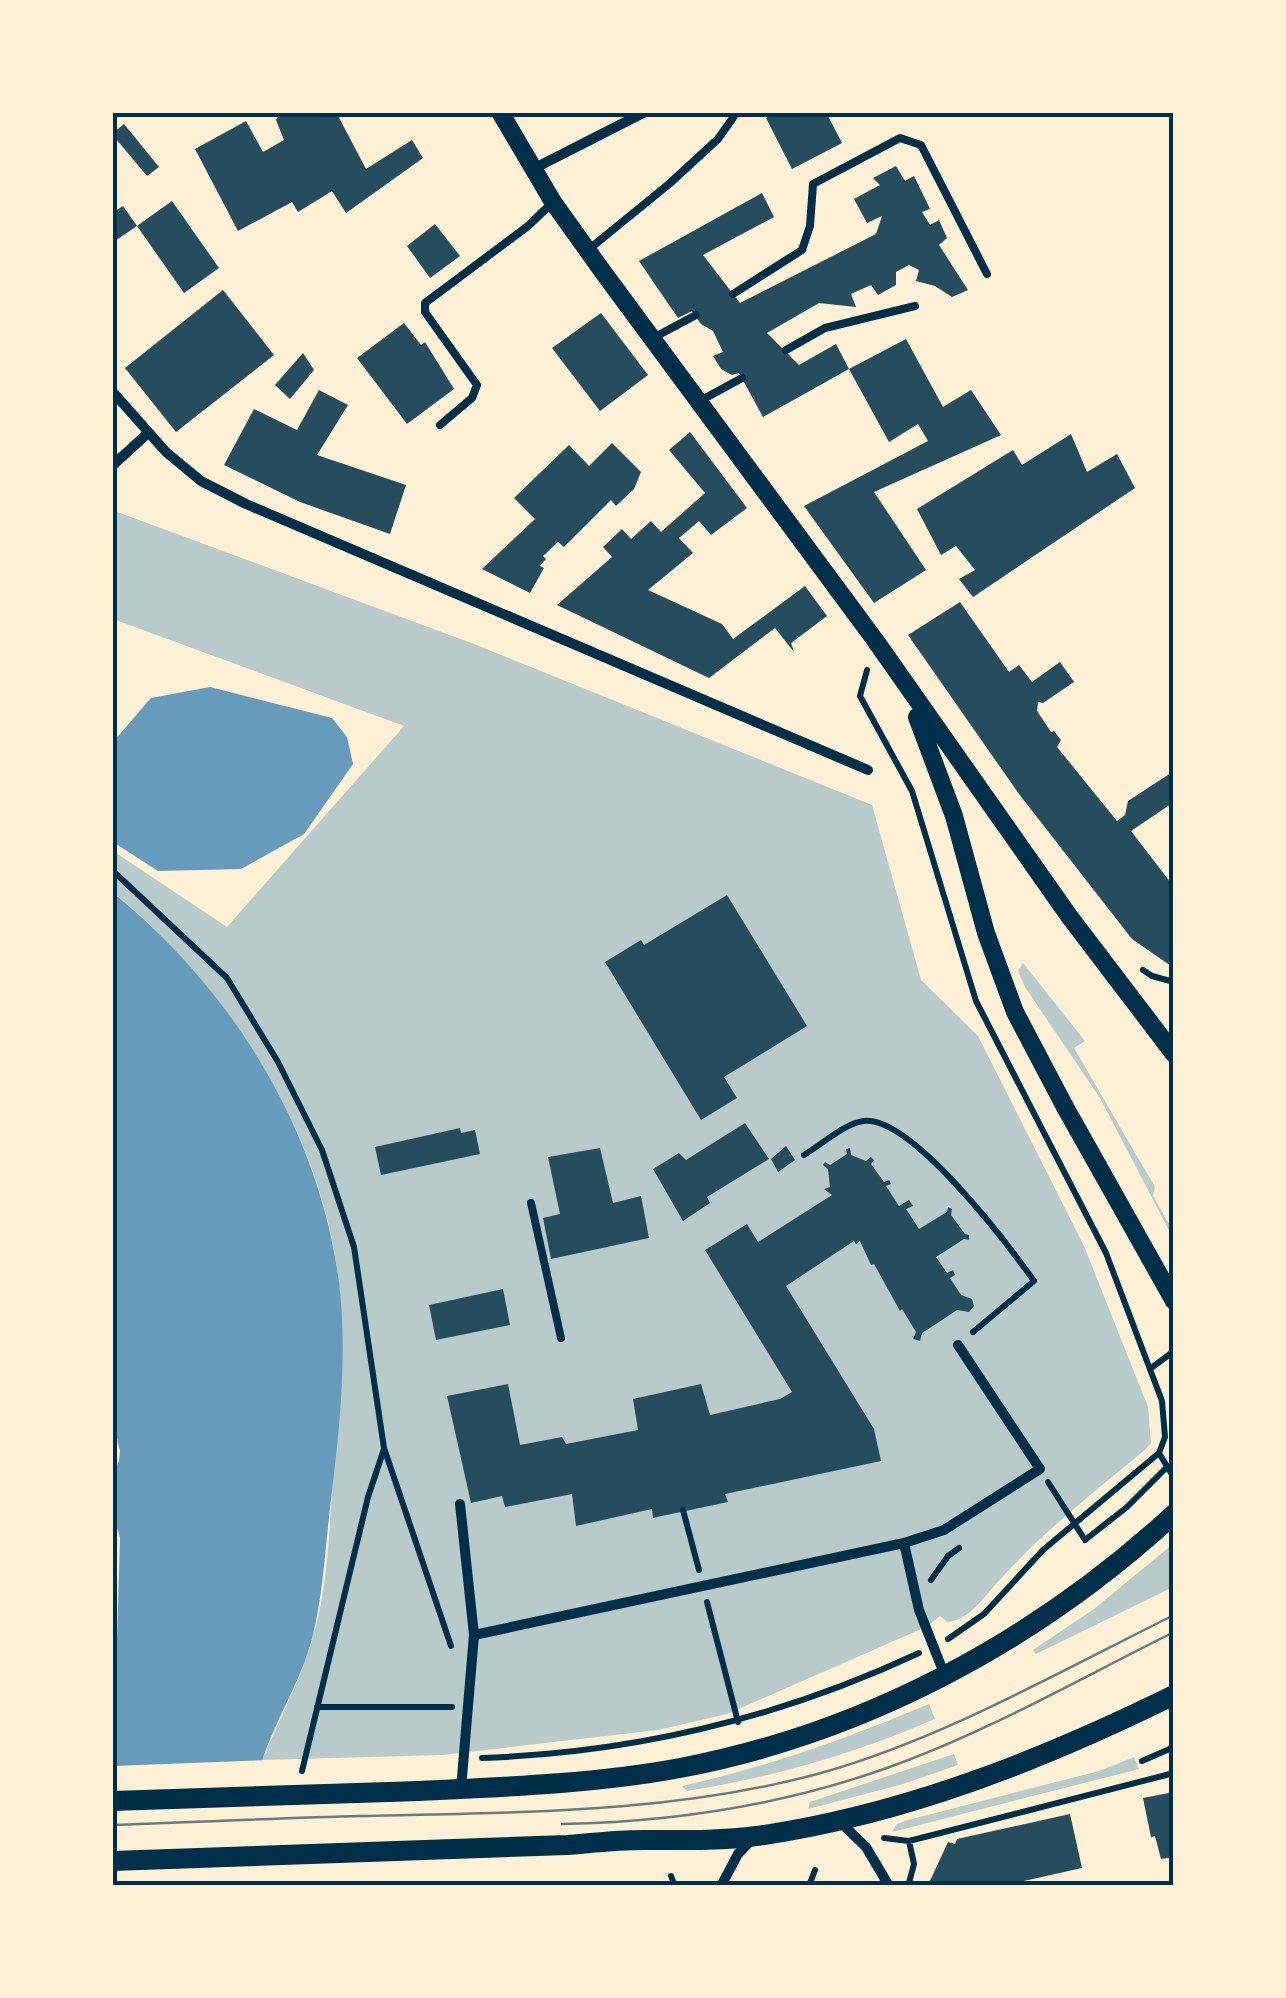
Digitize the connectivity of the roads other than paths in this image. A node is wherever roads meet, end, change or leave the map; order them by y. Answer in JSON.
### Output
{"nodes":[{"id":1,"x":500,"y":112,"type":"edge"},
{"id":2,"x":645,"y":112,"type":"edge"},
{"id":3,"x":737,"y":112,"type":"edge"},
{"id":4,"x":533,"y":169,"type":"junction"},
{"id":5,"x":554,"y":202,"type":"junction"},
{"id":6,"x":588,"y":250,"type":"junction"},
{"id":7,"x":987,"y":274,"type":"dead end"},
{"id":8,"x":733,"y":294,"type":"dead end"},
{"id":9,"x":915,"y":306,"type":"dead end"},
{"id":10,"x":696,"y":315,"type":"dead end"},
{"id":11,"x":653,"y":338,"type":"junction"},
{"id":12,"x":786,"y":350,"type":"dead end"},
{"id":13,"x":742,"y":378,"type":"dead end"},
{"id":14,"x":112,"y":391,"type":"edge"},
{"id":15,"x":698,"y":402,"type":"junction"},
{"id":16,"x":440,"y":425,"type":"dead end"},
{"id":17,"x":148,"y":432,"type":"junction"},
{"id":18,"x":112,"y":466,"type":"edge"},
{"id":19,"x":903,"y":684,"type":"junction"},
{"id":20,"x":868,"y":770,"type":"dead end"},
{"id":21,"x":1170,"y":1042,"type":"edge"},
{"id":22,"x":530,"y":1202,"type":"dead end"},
{"id":23,"x":1174,"y":1300,"type":"edge"},
{"id":24,"x":562,"y":1338,"type":"dead end"},
{"id":25,"x":958,"y":1346,"type":"road end"},
{"id":26,"x":460,"y":1504,"type":"dead end"},
{"id":27,"x":1174,"y":1514,"type":"edge"},
{"id":28,"x":904,"y":1543,"type":"junction"},
{"id":29,"x":474,"y":1635,"type":"junction"},
{"id":30,"x":945,"y":1676,"type":"junction"},
{"id":31,"x":1174,"y":1695,"type":"edge"},
{"id":32,"x":462,"y":1789,"type":"junction"},
{"id":33,"x":112,"y":1802,"type":"edge"},
{"id":34,"x":840,"y":1822,"type":"junction"},
{"id":35,"x":755,"y":1836,"type":"junction"},
{"id":36,"x":112,"y":1861,"type":"edge"},
{"id":37,"x":721,"y":1886,"type":"edge"},
{"id":38,"x":888,"y":1886,"type":"edge"}],
"edges":[{"from":1,"to":4,"type":"street"},
{"from":2,"to":4,"type":"street"},
{"from":3,"to":6,"type":"lane"},
{"from":4,"to":5,"type":"street"},
{"from":5,"to":6,"type":"street"},
{"from":5,"to":16,"type":"lane"},
{"from":6,"to":11,"type":"street"},
{"from":7,"to":8,"type":"lane"},
{"from":9,"to":12,"type":"lane"},
{"from":10,"to":11,"type":"lane"},
{"from":11,"to":15,"type":"street"},
{"from":13,"to":15,"type":"lane"},
{"from":14,"to":17,"type":"street"},
{"from":15,"to":19,"type":"street"},
{"from":17,"to":18,"type":"street"},
{"from":17,"to":20,"type":"street"},
{"from":19,"to":21,"type":"street"},
{"from":19,"to":23,"type":"street"},
{"from":22,"to":24,"type":"lane"},
{"from":25,"to":28,"type":"street"},
{"from":26,"to":29,"type":"street"},
{"from":27,"to":30,"type":"main road"},
{"from":28,"to":29,"type":"street"},
{"from":28,"to":30,"type":"street"},
{"from":29,"to":32,"type":"street"},
{"from":30,"to":32,"type":"main road"},
{"from":31,"to":34,"type":"main road"},
{"from":32,"to":33,"type":"main road"},
{"from":34,"to":35,"type":"main road"},
{"from":34,"to":38,"type":"street"},
{"from":35,"to":36,"type":"main road"},
{"from":35,"to":37,"type":"street"}]}
